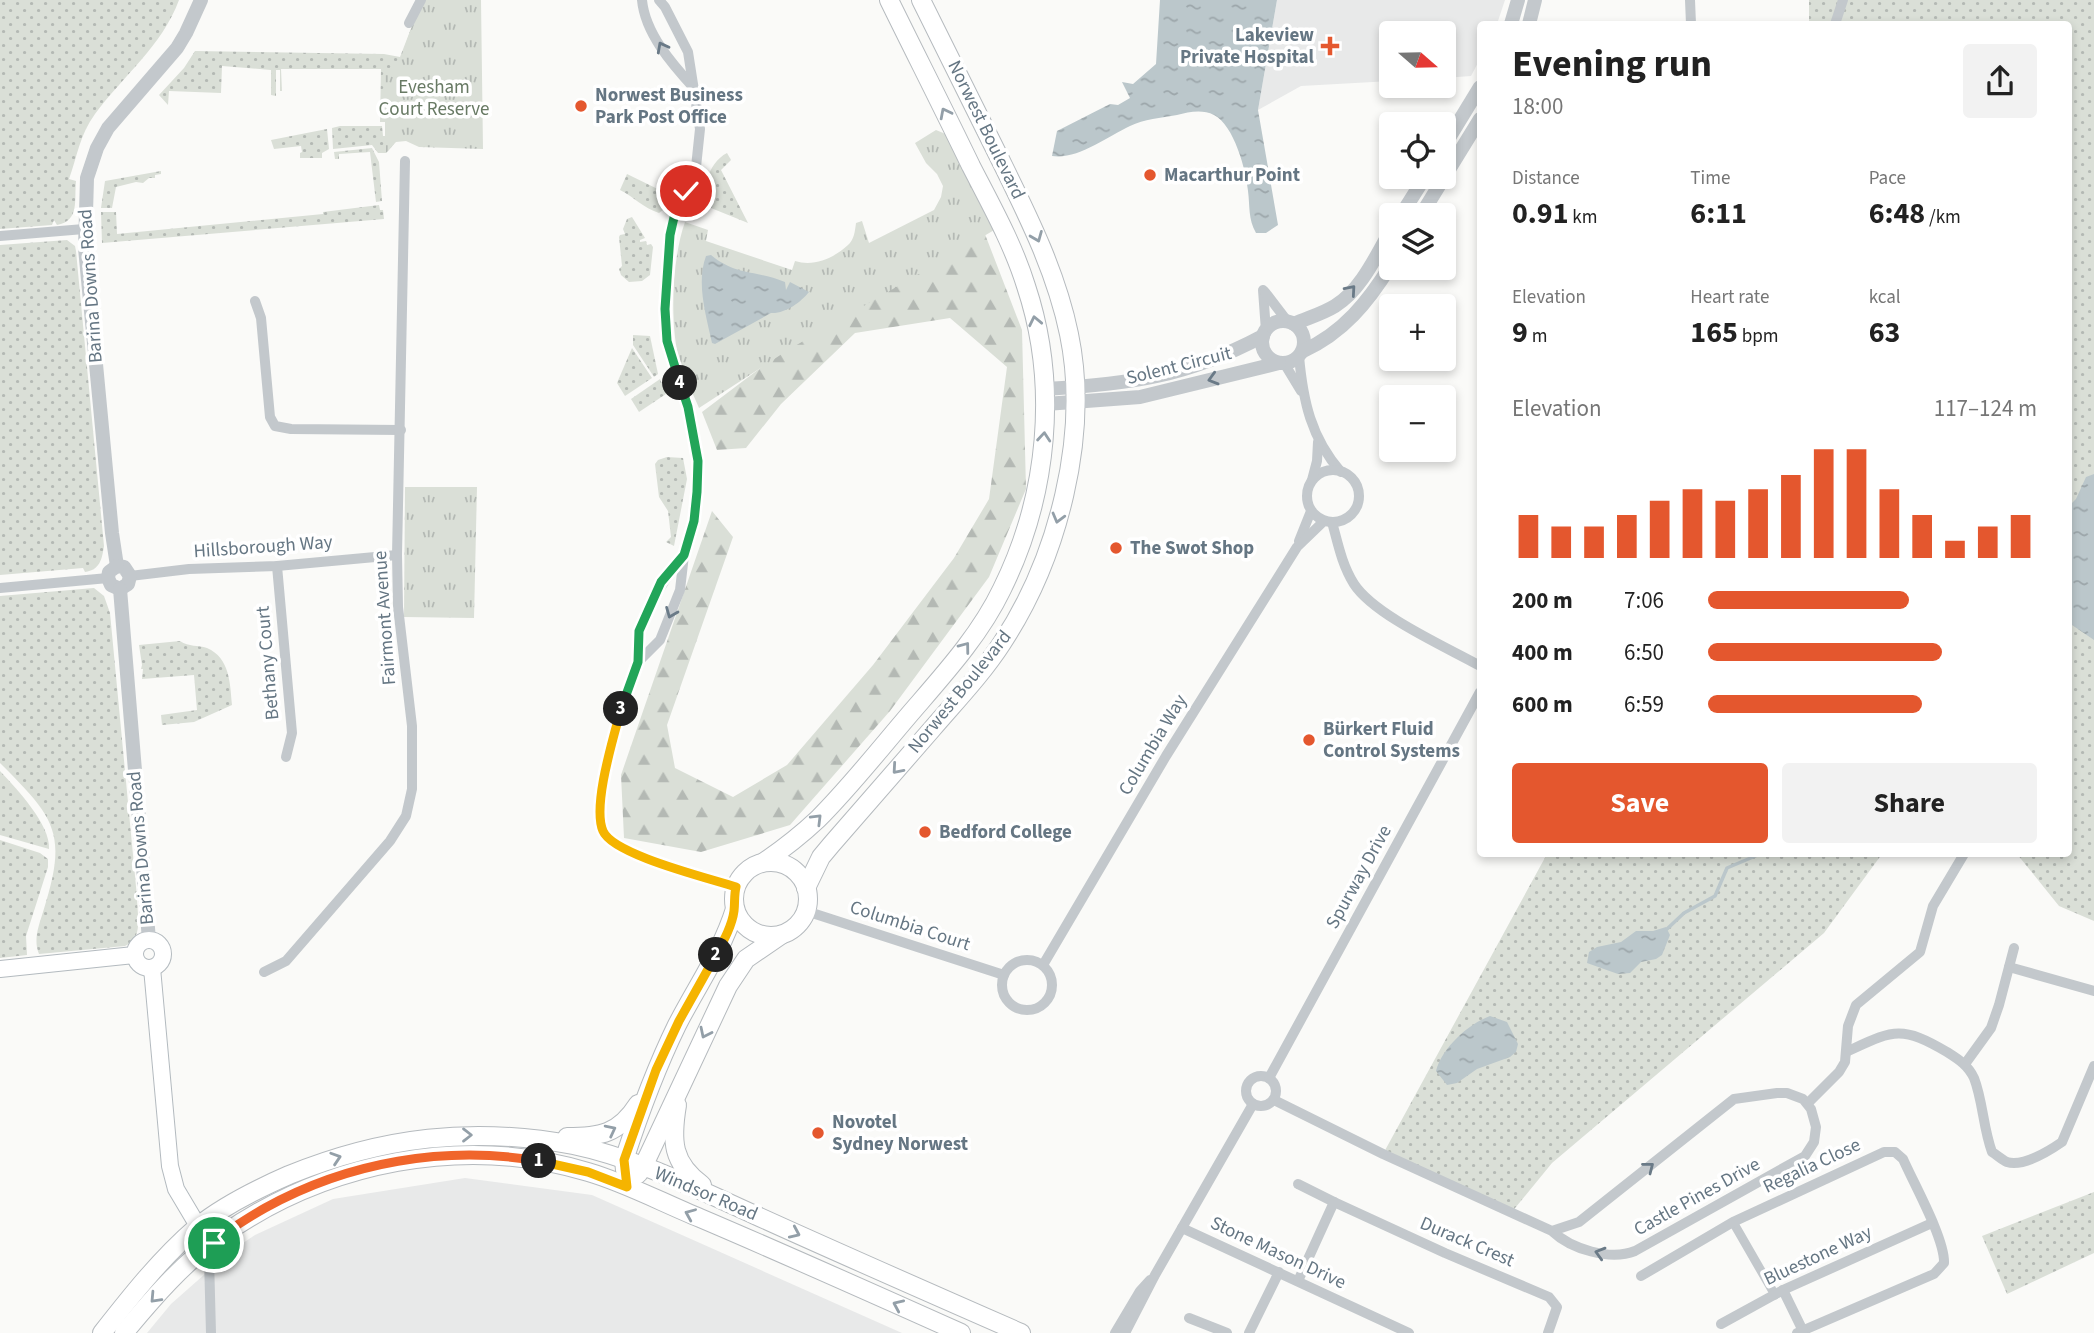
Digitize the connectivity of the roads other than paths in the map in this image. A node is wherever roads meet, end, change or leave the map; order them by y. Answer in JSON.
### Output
{"nodes":[{"id":1,"x":201,"y":0,"type":"edge"},
{"id":2,"x":421,"y":0,"type":"edge"},
{"id":3,"x":642,"y":0,"type":"edge"},
{"id":4,"x":659,"y":0,"type":"edge"},
{"id":5,"x":889,"y":0,"type":"edge"},
{"id":6,"x":921,"y":0,"type":"edge"},
{"id":7,"x":1518,"y":0,"type":"edge"},
{"id":8,"x":1535,"y":0,"type":"edge"},
{"id":9,"x":1690,"y":0,"type":"edge"},
{"id":10,"x":1843,"y":0,"type":"edge"},
{"id":11,"x":1512,"y":21,"type":"edge"},
{"id":12,"x":1530,"y":21,"type":"edge"},
{"id":13,"x":1691,"y":21,"type":"edge"},
{"id":14,"x":1836,"y":21,"type":"edge"},
{"id":15,"x":409,"y":23,"type":"dead end"},
{"id":16,"x":694,"y":88,"type":"junction"},
{"id":17,"x":1477,"y":92,"type":"edge"},
{"id":18,"x":1477,"y":124,"type":"edge"},
{"id":19,"x":1456,"y":126,"type":"edge"},
{"id":20,"x":405,"y":161,"type":"dead end"},
{"id":21,"x":1429,"y":203,"type":"edge"},
{"id":22,"x":84,"y":229,"type":"junction"},
{"id":23,"x":0,"y":236,"type":"edge"},
{"id":24,"x":1379,"y":250,"type":"edge"},
{"id":25,"x":1381,"y":280,"type":"edge"},
{"id":26,"x":255,"y":301,"type":"dead end"},
{"id":27,"x":1291,"y":323,"type":"junction"},
{"id":28,"x":1264,"y":334,"type":"junction"},
{"id":29,"x":1301,"y":354,"type":"junction"},
{"id":30,"x":1282,"y":363,"type":"junction"},
{"id":31,"x":1075,"y":395,"type":"junction"},
{"id":32,"x":1046,"y":396,"type":"junction"},
{"id":33,"x":1304,"y":397,"type":"junction"},
{"id":34,"x":401,"y":430,"type":"junction"},
{"id":35,"x":1318,"y":442,"type":"junction"},
{"id":36,"x":1341,"y":472,"type":"junction"},
{"id":37,"x":1312,"y":480,"type":"junction"},
{"id":38,"x":1311,"y":511,"type":"junction"},
{"id":39,"x":1328,"y":522,"type":"junction"},
{"id":40,"x":1297,"y":547,"type":"junction"},
{"id":41,"x":397,"y":555,"type":"junction"},
{"id":42,"x":684,"y":555,"type":"junction"},
{"id":43,"x":117,"y":566,"type":"junction"},
{"id":44,"x":277,"y":566,"type":"junction"},
{"id":45,"x":130,"y":576,"type":"junction"},
{"id":46,"x":108,"y":578,"type":"junction"},
{"id":47,"x":0,"y":588,"type":"edge"},
{"id":48,"x":120,"y":589,"type":"junction"},
{"id":49,"x":638,"y":662,"type":"junction"},
{"id":50,"x":1477,"y":664,"type":"edge"},
{"id":51,"x":1477,"y":697,"type":"edge"},
{"id":52,"x":286,"y":757,"type":"dead end"},
{"id":53,"x":1962,"y":857,"type":"edge"},
{"id":54,"x":764,"y":862,"type":"junction"},
{"id":55,"x":736,"y":887,"type":"junction"},
{"id":56,"x":806,"y":888,"type":"junction"},
{"id":57,"x":734,"y":909,"type":"junction"},
{"id":58,"x":806,"y":911,"type":"junction"},
{"id":59,"x":780,"y":935,"type":"junction"},
{"id":60,"x":149,"y":940,"type":"junction"},
{"id":61,"x":2014,"y":948,"type":"dead end"},
{"id":62,"x":134,"y":955,"type":"junction"},
{"id":63,"x":1043,"y":965,"type":"junction"},
{"id":64,"x":2009,"y":967,"type":"junction"},
{"id":65,"x":0,"y":968,"type":"edge"},
{"id":66,"x":152,"y":968,"type":"junction"},
{"id":67,"x":264,"y":972,"type":"dead end"},
{"id":68,"x":1004,"y":975,"type":"junction"},
{"id":69,"x":2094,"y":991,"type":"edge"},
{"id":70,"x":1846,"y":1052,"type":"junction"},
{"id":71,"x":1965,"y":1064,"type":"junction"},
{"id":72,"x":2094,"y":1066,"type":"edge"},
{"id":73,"x":656,"y":1070,"type":"junction"},
{"id":74,"x":1269,"y":1078,"type":"junction"},
{"id":75,"x":682,"y":1081,"type":"junction"},
{"id":76,"x":1274,"y":1100,"type":"junction"},
{"id":77,"x":1808,"y":1103,"type":"junction"},
{"id":78,"x":1253,"y":1104,"type":"junction"},
{"id":79,"x":519,"y":1138,"type":"junction"},
{"id":80,"x":624,"y":1160,"type":"junction"},
{"id":81,"x":643,"y":1167,"type":"junction"},
{"id":82,"x":1298,"y":1184,"type":"dead end"},
{"id":83,"x":627,"y":1187,"type":"junction"},
{"id":84,"x":1334,"y":1202,"type":"junction"},
{"id":85,"x":733,"y":1206,"type":"junction"},
{"id":86,"x":264,"y":1208,"type":"junction"},
{"id":87,"x":1733,"y":1222,"type":"junction"},
{"id":88,"x":1932,"y":1223,"type":"junction"},
{"id":89,"x":198,"y":1226,"type":"junction"},
{"id":90,"x":1182,"y":1228,"type":"junction"},
{"id":91,"x":1552,"y":1231,"type":"junction"},
{"id":92,"x":219,"y":1237,"type":"junction"},
{"id":93,"x":1279,"y":1272,"type":"junction"},
{"id":94,"x":1154,"y":1275,"type":"junction"},
{"id":95,"x":1641,"y":1276,"type":"dead end"},
{"id":96,"x":1298,"y":1281,"type":"junction"},
{"id":97,"x":1779,"y":1292,"type":"junction"},
{"id":98,"x":1189,"y":1318,"type":"dead end"},
{"id":99,"x":1721,"y":1324,"type":"dead end"},
{"id":100,"x":1800,"y":1332,"type":"edge"},
{"id":101,"x":102,"y":1333,"type":"edge"},
{"id":102,"x":124,"y":1333,"type":"edge"},
{"id":103,"x":211,"y":1333,"type":"edge"},
{"id":104,"x":961,"y":1333,"type":"edge"},
{"id":105,"x":1020,"y":1333,"type":"edge"},
{"id":106,"x":1115,"y":1333,"type":"edge"},
{"id":107,"x":1125,"y":1333,"type":"edge"},
{"id":108,"x":1227,"y":1333,"type":"edge"},
{"id":109,"x":1249,"y":1333,"type":"edge"},
{"id":110,"x":1409,"y":1333,"type":"edge"},
{"id":111,"x":1548,"y":1333,"type":"edge"}],
"edges":[{"from":1,"to":22,"type":"street","name":"Barina Downs Road"},
{"from":2,"to":15,"type":"street"},
{"from":16,"to":3,"type":"street","one_way":true},
{"from":4,"to":16,"type":"street"},
{"from":32,"to":5,"type":"main road","name":"Norwest Boulevard","one_way":true},
{"from":6,"to":31,"type":"main road","name":"Norwest Boulevard","one_way":true},
{"from":7,"to":11,"type":"street"},
{"from":8,"to":12,"type":"street"},
{"from":9,"to":13,"type":"street"},
{"from":10,"to":14,"type":"street"},
{"from":16,"to":42,"type":"street"},
{"from":17,"to":19,"type":"street"},
{"from":18,"to":21,"type":"street"},
{"from":20,"to":34,"type":"street","name":"Fairmont Avenue"},
{"from":22,"to":23,"type":"street"},
{"from":22,"to":43,"type":"street","name":"Barina Downs Road"},
{"from":27,"to":24,"type":"street","one_way":true},
{"from":25,"to":29,"type":"street"},
{"from":26,"to":34,"type":"street"},
{"from":27,"to":28,"type":"street"},
{"from":27,"to":28,"type":"street"},
{"from":27,"to":29,"type":"street"},
{"from":28,"to":30,"type":"street"},
{"from":28,"to":31,"type":"street","name":"Solent Circuit"},
{"from":29,"to":30,"type":"street"},
{"from":29,"to":33,"type":"street"},
{"from":30,"to":31,"type":"street","name":"Solent Circuit","one_way":true},
{"from":30,"to":33,"type":"street"},
{"from":31,"to":32,"type":"street","name":"Solent Circuit"},
{"from":31,"to":56,"type":"main road","name":"Norwest Boulevard","one_way":true},
{"from":54,"to":32,"type":"main road","name":"Norwest Boulevard","one_way":true},
{"from":33,"to":35,"type":"street"},
{"from":34,"to":41,"type":"street","name":"Fairmont Avenue"},
{"from":35,"to":36,"type":"street"},
{"from":35,"to":37,"type":"street"},
{"from":36,"to":37,"type":"street"},
{"from":36,"to":39,"type":"street"},
{"from":37,"to":38,"type":"street"},
{"from":38,"to":39,"type":"street"},
{"from":38,"to":40,"type":"street","name":"Columbia Way"},
{"from":39,"to":40,"type":"street","name":"Columbia Way"},
{"from":39,"to":50,"type":"street"},
{"from":40,"to":63,"type":"street","name":"Columbia Way"},
{"from":41,"to":44,"type":"street","name":"Hillsborough Way"},
{"from":41,"to":67,"type":"street","name":"Fairmont Avenue"},
{"from":42,"to":49,"type":"street","one_way":true},
{"from":42,"to":49,"type":"street"},
{"from":43,"to":45,"type":"street"},
{"from":43,"to":46,"type":"street"},
{"from":44,"to":45,"type":"street","name":"Hillsborough Way"},
{"from":44,"to":52,"type":"street","name":"Bethany Court"},
{"from":45,"to":48,"type":"street"},
{"from":46,"to":47,"type":"street"},
{"from":46,"to":48,"type":"street"},
{"from":48,"to":60,"type":"street","name":"Barina Downs Road"},
{"from":49,"to":55,"type":"street"},
{"from":51,"to":74,"type":"street","name":"Spurway Drive"},
{"from":53,"to":70,"type":"street"},
{"from":54,"to":55,"type":"main road"},
{"from":54,"to":56,"type":"main road"},
{"from":55,"to":57,"type":"main road"},
{"from":56,"to":58,"type":"main road"},
{"from":57,"to":59,"type":"main road"},
{"from":57,"to":73,"type":"main road"},
{"from":58,"to":59,"type":"main road"},
{"from":58,"to":68,"type":"street","name":"Columbia Court"},
{"from":59,"to":75,"type":"main road","one_way":true},
{"from":60,"to":62,"type":"main road"},
{"from":60,"to":66,"type":"main road"},
{"from":61,"to":64,"type":"street"},
{"from":62,"to":65,"type":"main road"},
{"from":62,"to":66,"type":"main road"},
{"from":63,"to":68,"type":"street"},
{"from":63,"to":68,"type":"street"},
{"from":64,"to":69,"type":"street"},
{"from":64,"to":71,"type":"street"},
{"from":66,"to":89,"type":"main road"},
{"from":70,"to":71,"type":"street"},
{"from":70,"to":77,"type":"street"},
{"from":71,"to":72,"type":"street"},
{"from":79,"to":73,"type":"main road","one_way":true},
{"from":73,"to":80,"type":"main road"},
{"from":74,"to":76,"type":"street"},
{"from":74,"to":78,"type":"street"},
{"from":75,"to":81,"type":"main road"},
{"from":75,"to":85,"type":"main road"},
{"from":76,"to":78,"type":"street"},
{"from":76,"to":91,"type":"street","name":"Castle Pines Drive"},
{"from":91,"to":77,"type":"street","one_way":true},
{"from":77,"to":91,"type":"street","name":"Castle Pines Drive","one_way":true},
{"from":78,"to":90,"type":"street"},
{"from":79,"to":80,"type":"main road","name":"Windsor Road"},
{"from":89,"to":79,"type":"main road","name":"Windsor Road","one_way":true},
{"from":80,"to":81,"type":"main road","name":"Windsor Road"},
{"from":80,"to":83,"type":"main road"},
{"from":81,"to":83,"type":"main road"},
{"from":81,"to":85,"type":"main road","name":"Windsor Road"},
{"from":82,"to":84,"type":"street","name":"Durack Crest"},
{"from":83,"to":86,"type":"main road","name":"Windsor Road"},
{"from":104,"to":83,"type":"main road","name":"Windsor Road","one_way":true},
{"from":84,"to":96,"type":"street"},
{"from":84,"to":111,"type":"street","name":"Durack Crest"},
{"from":85,"to":105,"type":"main road","name":"Windsor Road","one_way":true},
{"from":86,"to":89,"type":"main road"},
{"from":86,"to":92,"type":"main road","name":"Windsor Road"},
{"from":87,"to":88,"type":"street","name":"Regalia Close"},
{"from":87,"to":95,"type":"street","name":"Regalia Close"},
{"from":87,"to":97,"type":"street"},
{"from":88,"to":97,"type":"street","name":"Bluestone Way"},
{"from":88,"to":100,"type":"street","name":"Regalia Close"},
{"from":89,"to":101,"type":"main road","name":"Windsor Road"},
{"from":90,"to":93,"type":"street","name":"Stone Mason Drive"},
{"from":90,"to":94,"type":"street","name":"Stone Mason Drive"},
{"from":92,"to":102,"type":"main road","name":"Windsor Road","one_way":true},
{"from":92,"to":103,"type":"street"},
{"from":93,"to":96,"type":"street","name":"Stone Mason Drive"},
{"from":93,"to":109,"type":"street"},
{"from":94,"to":106,"type":"street","name":"Stone Mason Drive"},
{"from":94,"to":107,"type":"street","name":"Stone Mason Drive"},
{"from":96,"to":110,"type":"street","name":"Stone Mason Drive"},
{"from":97,"to":99,"type":"street","name":"Bluestone Way"},
{"from":97,"to":100,"type":"street"},
{"from":98,"to":108,"type":"street"}]}
